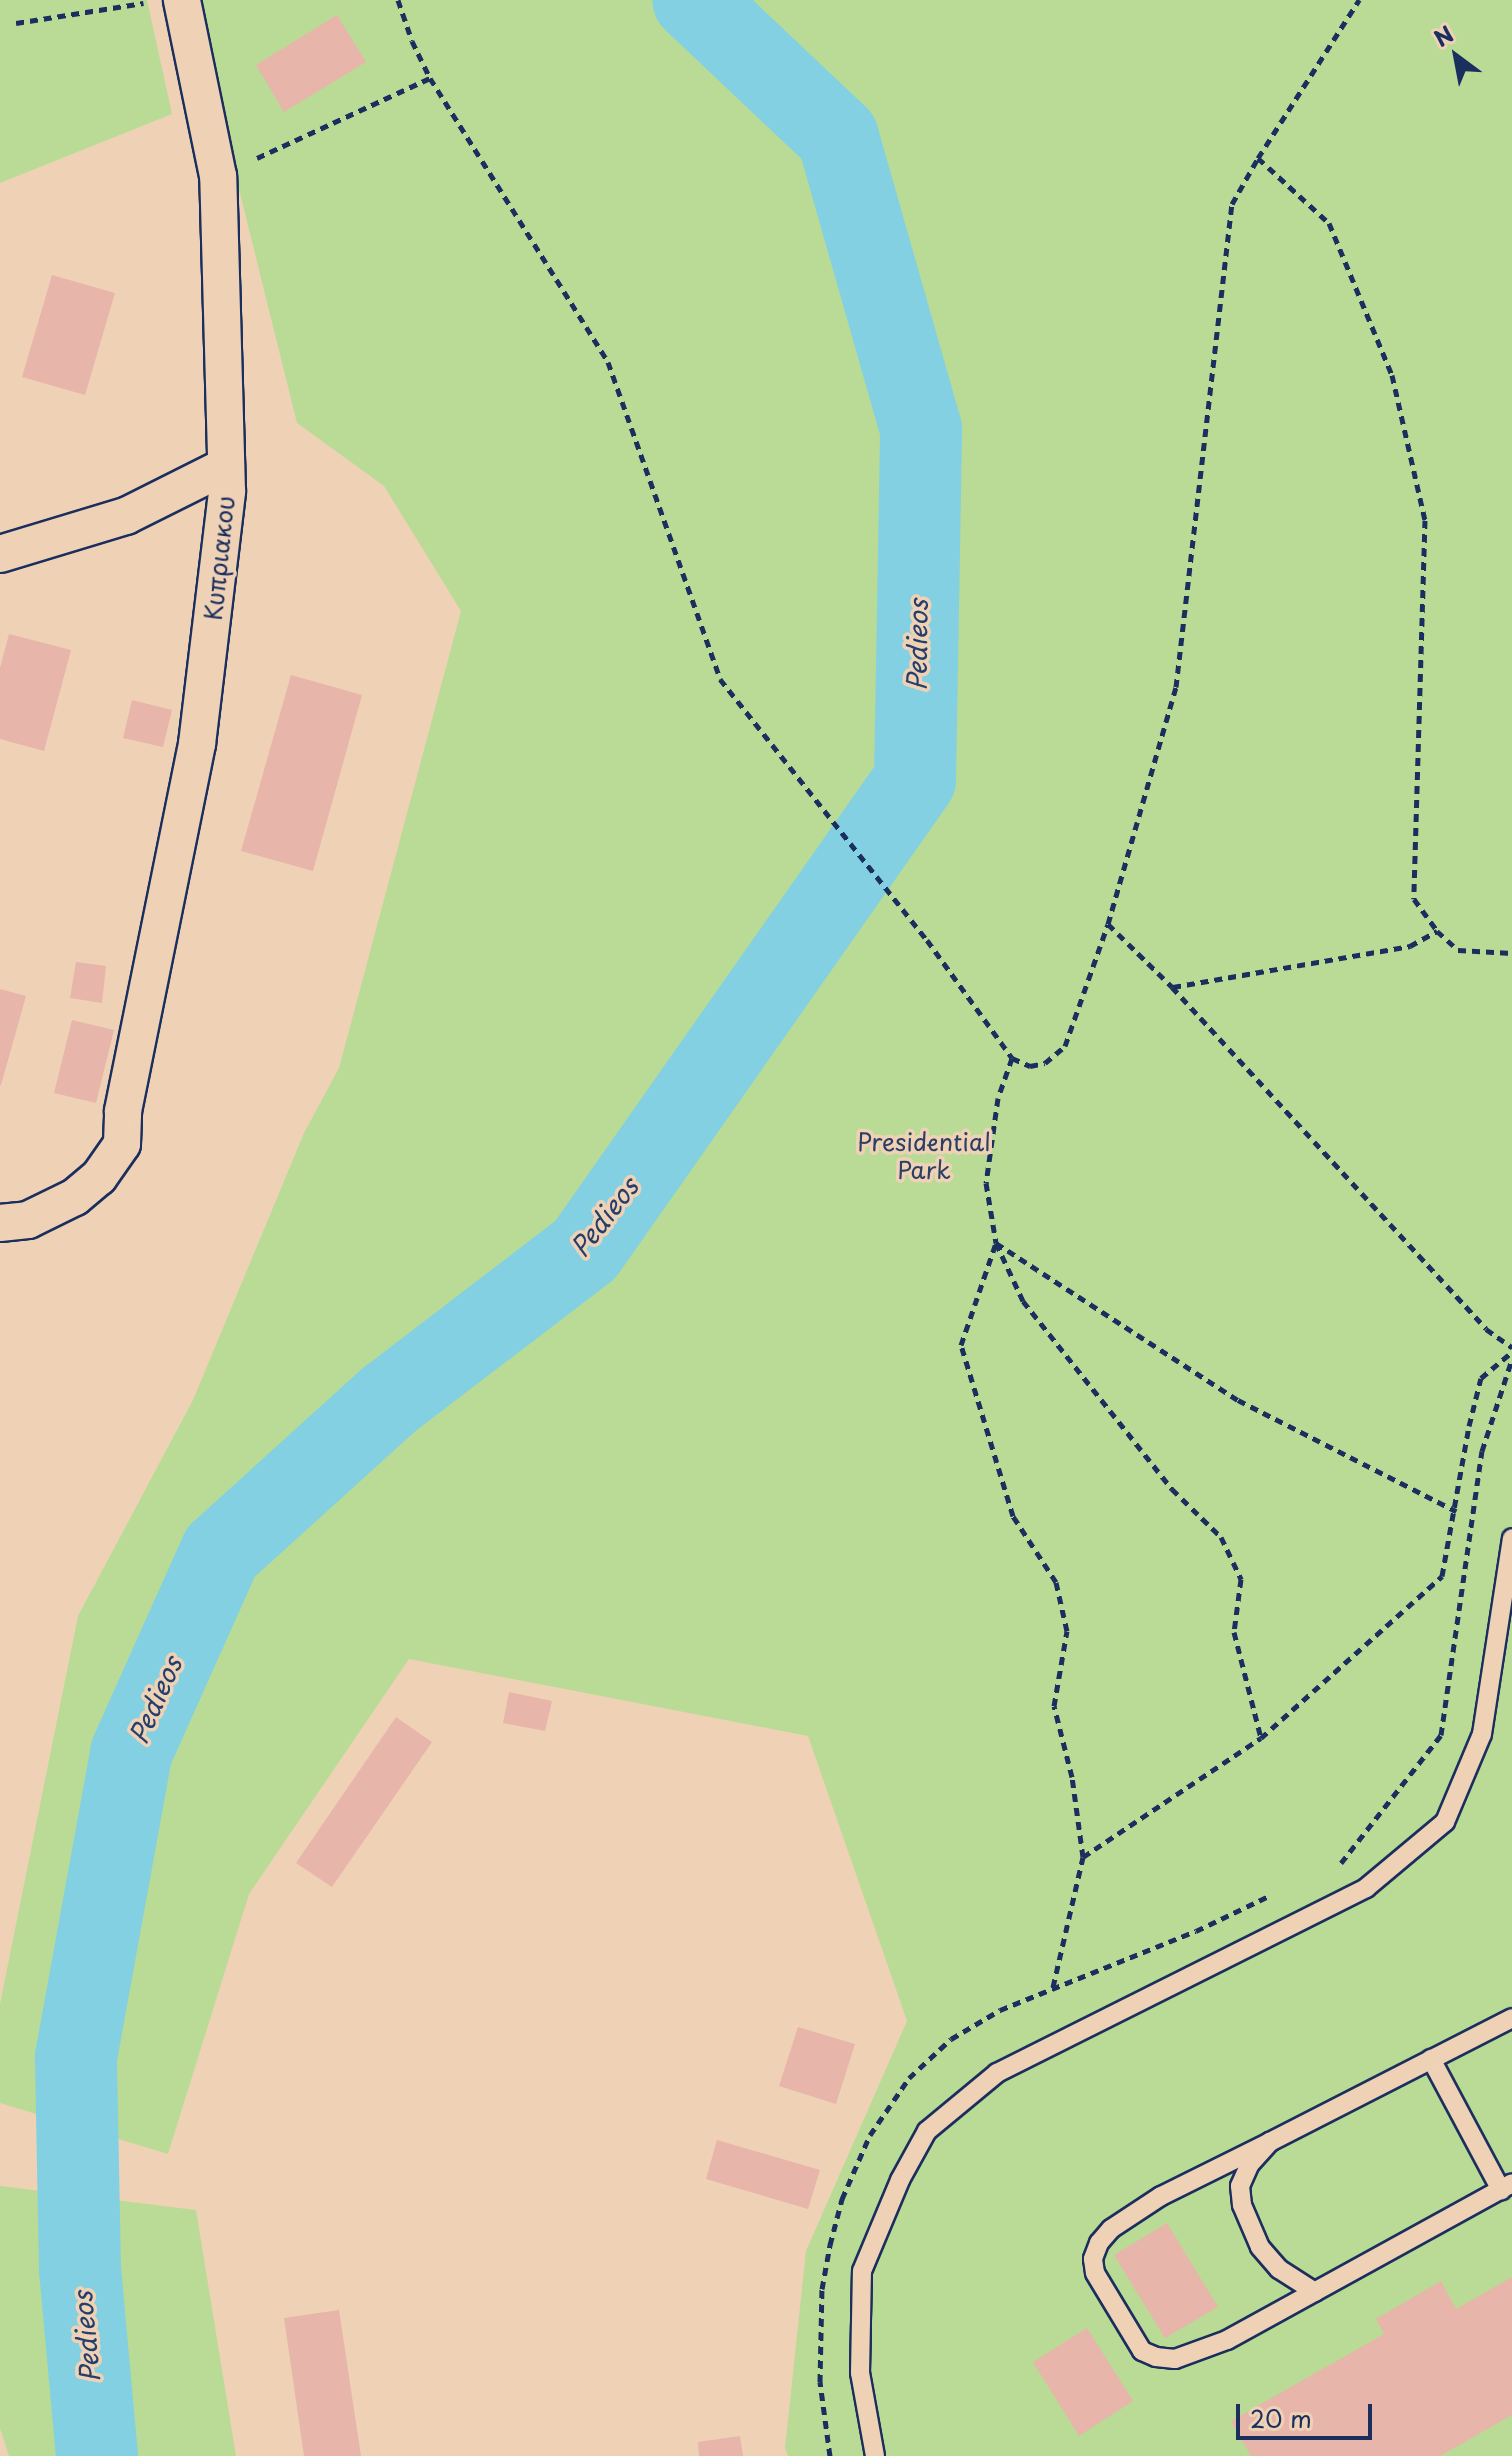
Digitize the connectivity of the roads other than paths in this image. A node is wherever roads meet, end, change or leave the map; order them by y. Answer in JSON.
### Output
{"nodes":[{"id":1,"x":182,"y":0,"type":"edge"},
{"id":2,"x":226,"y":466,"type":"junction"},
{"id":3,"x":0,"y":554,"type":"edge"},
{"id":4,"x":0,"y":1223,"type":"edge"},
{"id":5,"x":1512,"y":1538,"type":"edge"},
{"id":6,"x":1512,"y":2018,"type":"edge"},
{"id":7,"x":1431,"y":2059,"type":"junction"},
{"id":8,"x":1270,"y":2142,"type":"junction"},
{"id":9,"x":1506,"y":2186,"type":"edge"},
{"id":10,"x":1315,"y":2292,"type":"junction"},
{"id":11,"x":875,"y":2456,"type":"edge"}],
"edges":[{"from":1,"to":2,"type":"street","name":"Κυπριακου"},
{"from":2,"to":3,"type":"street"},
{"from":2,"to":4,"type":"street","name":"Κυπριακου"},
{"from":5,"to":11,"type":"lane"},
{"from":6,"to":7,"type":"lane"},
{"from":7,"to":8,"type":"lane"},
{"from":7,"to":9,"type":"lane"},
{"from":8,"to":10,"type":"lane"},
{"from":8,"to":10,"type":"lane"},
{"from":9,"to":10,"type":"lane"}]}
